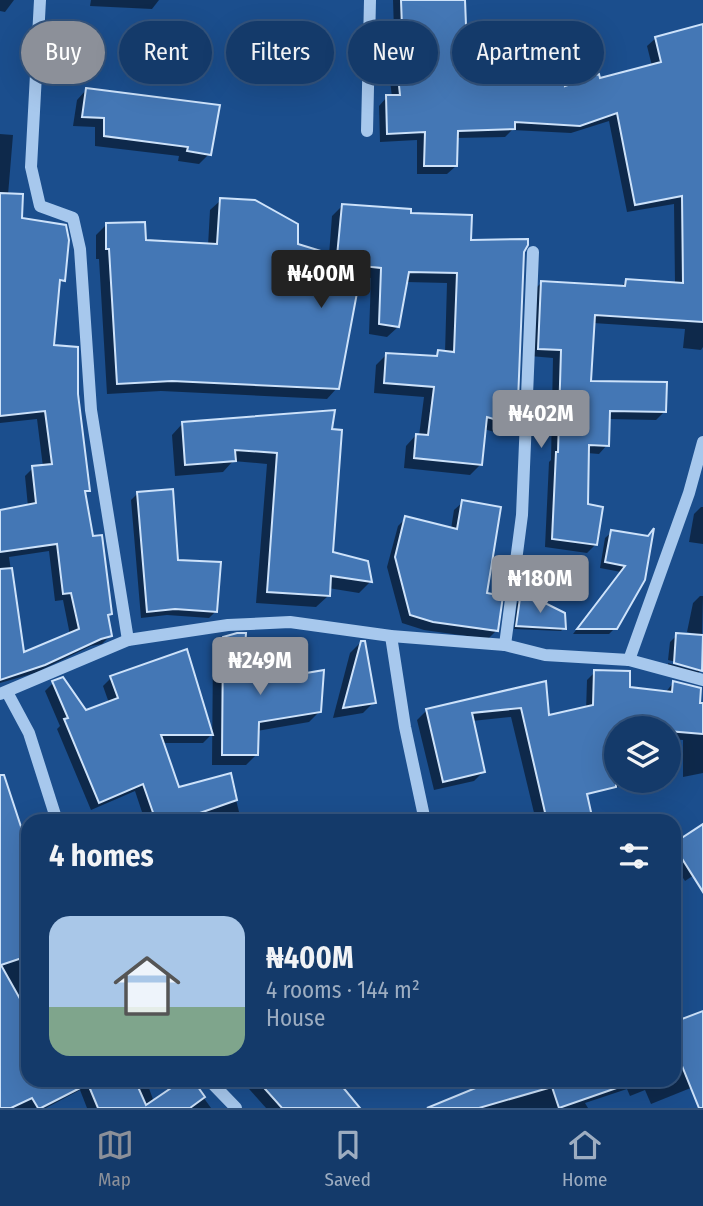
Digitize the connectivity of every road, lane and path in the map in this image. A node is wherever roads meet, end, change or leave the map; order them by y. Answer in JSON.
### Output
{"nodes":[{"id":1,"x":40,"y":0,"type":"edge"},
{"id":2,"x":370,"y":0,"type":"edge"},
{"id":3,"x":367,"y":131,"type":"dead end"},
{"id":4,"x":533,"y":252,"type":"dead end"},
{"id":5,"x":703,"y":442,"type":"edge"},
{"id":6,"x":391,"y":636,"type":"junction"},
{"id":7,"x":128,"y":640,"type":"junction"},
{"id":8,"x":505,"y":645,"type":"junction"},
{"id":9,"x":629,"y":660,"type":"junction"},
{"id":10,"x":703,"y":680,"type":"edge"},
{"id":11,"x":3,"y":693,"type":"edge"},
{"id":12,"x":55,"y":814,"type":"edge"},
{"id":13,"x":424,"y":814,"type":"edge"},
{"id":14,"x":216,"y":1087,"type":"edge"},
{"id":15,"x":236,"y":1108,"type":"edge"}],
"edges":[{"from":1,"to":7,"type":"street"},
{"from":2,"to":3,"type":"street"},
{"from":4,"to":8,"type":"street"},
{"from":5,"to":9,"type":"street"},
{"from":6,"to":7,"type":"street"},
{"from":6,"to":8,"type":"street"},
{"from":6,"to":13,"type":"street"},
{"from":7,"to":11,"type":"street"},
{"from":8,"to":9,"type":"street"},
{"from":9,"to":10,"type":"street"},
{"from":11,"to":12,"type":"street"},
{"from":14,"to":15,"type":"street"}]}
